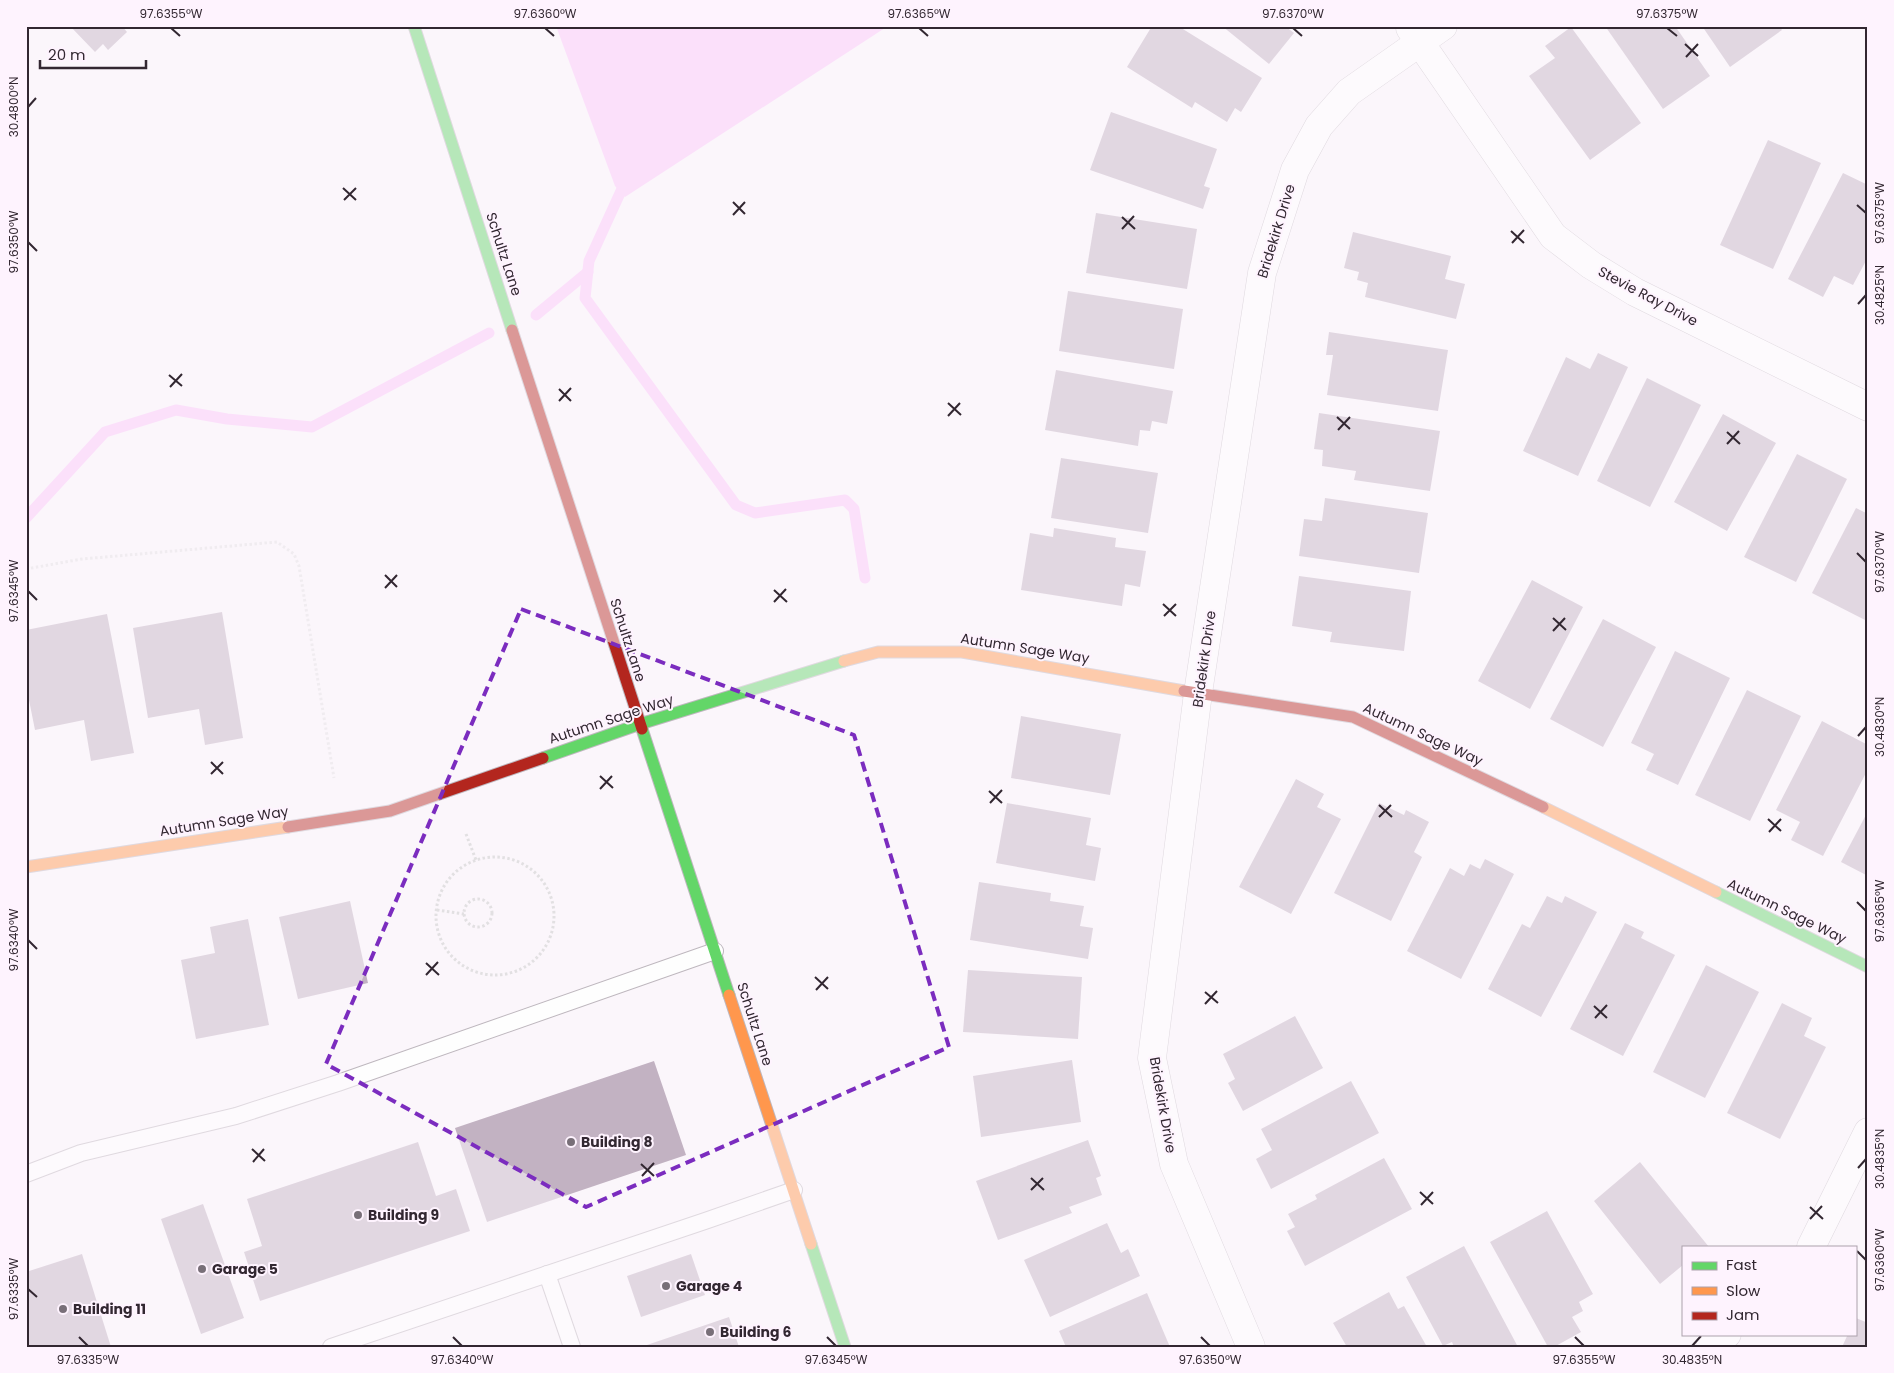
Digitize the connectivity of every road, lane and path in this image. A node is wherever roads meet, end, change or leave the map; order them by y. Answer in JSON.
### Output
{"nodes":[{"id":1,"x":414,"y":26,"type":"edge"},
{"id":2,"x":1443,"y":26,"type":"edge"},
{"id":3,"x":1414,"y":34,"type":"edge"},
{"id":4,"x":1868,"y":407,"type":"edge"},
{"id":5,"x":26,"y":569,"type":"edge"},
{"id":6,"x":1198,"y":693,"type":"junction"},
{"id":7,"x":640,"y":724,"type":"junction"},
{"id":8,"x":334,"y":778,"type":"dead end"},
{"id":9,"x":466,"y":834,"type":"dead end"},
{"id":10,"x":476,"y":860,"type":"junction"},
{"id":11,"x":26,"y":867,"type":"edge"},
{"id":12,"x":437,"y":910,"type":"junction"},
{"id":13,"x":464,"y":914,"type":"junction"},
{"id":14,"x":715,"y":951,"type":"junction"},
{"id":15,"x":1868,"y":967,"type":"edge"},
{"id":16,"x":1868,"y":1132,"type":"edge"},
{"id":17,"x":26,"y":1174,"type":"edge"},
{"id":18,"x":794,"y":1190,"type":"junction"},
{"id":19,"x":1811,"y":1246,"type":"edge"},
{"id":20,"x":546,"y":1274,"type":"junction"},
{"id":21,"x":1724,"y":1336,"type":"edge"},
{"id":22,"x":331,"y":1347,"type":"edge"},
{"id":23,"x":572,"y":1347,"type":"edge"},
{"id":24,"x":845,"y":1347,"type":"edge"},
{"id":25,"x":1251,"y":1347,"type":"edge"},
{"id":26,"x":1710,"y":1347,"type":"edge"}],
"edges":[{"from":1,"to":7,"type":"street","name":"Schultz Lane"},
{"from":2,"to":3,"type":"street","name":"Bridekirk Drive"},
{"from":3,"to":4,"type":"street","name":"Stevie Ray Drive"},
{"from":3,"to":6,"type":"street","name":"Bridekirk Drive"},
{"from":5,"to":8,"type":"path"},
{"from":6,"to":7,"type":"street","name":"Autumn Sage Way"},
{"from":6,"to":15,"type":"street","name":"Autumn Sage Way"},
{"from":6,"to":25,"type":"street","name":"Bridekirk Drive"},
{"from":7,"to":11,"type":"street","name":"Autumn Sage Way"},
{"from":7,"to":14,"type":"street","name":"Schultz Lane"},
{"from":9,"to":10,"type":"path"},
{"from":10,"to":12,"type":"path"},
{"from":10,"to":12,"type":"path"},
{"from":12,"to":13,"type":"path"},
{"from":13,"to":13,"type":"path"},
{"from":14,"to":17,"type":"lane"},
{"from":14,"to":18,"type":"street","name":"Schultz Lane"},
{"from":16,"to":19,"type":"street"},
{"from":18,"to":20,"type":"lane"},
{"from":18,"to":24,"type":"street","name":"Schultz Lane"},
{"from":20,"to":22,"type":"lane"},
{"from":20,"to":23,"type":"lane"},
{"from":21,"to":26,"type":"street"}]}
